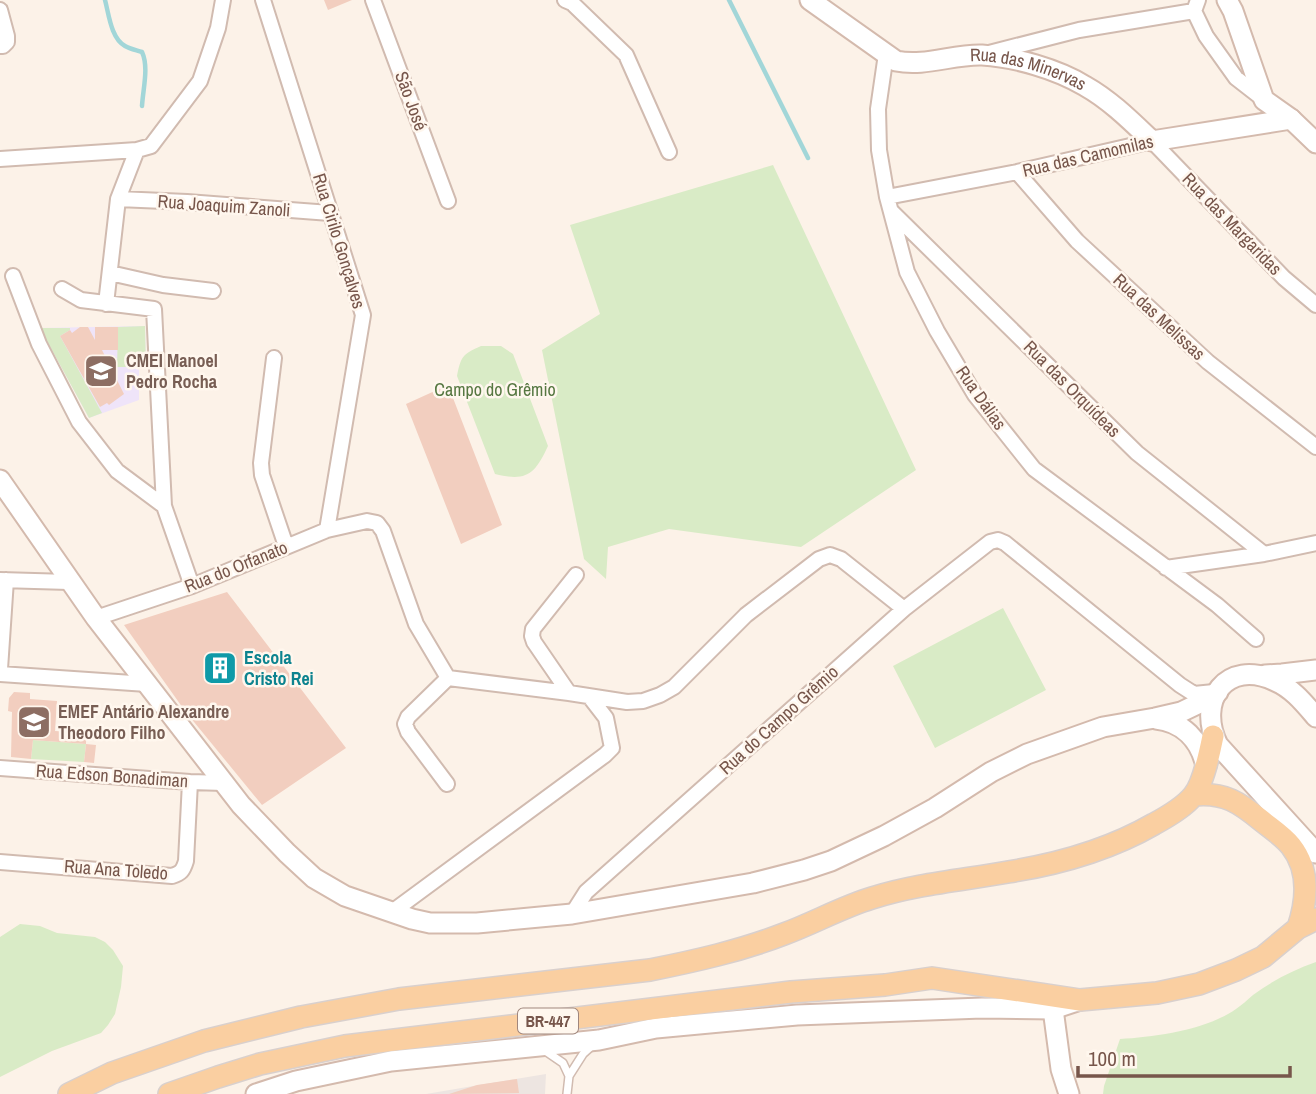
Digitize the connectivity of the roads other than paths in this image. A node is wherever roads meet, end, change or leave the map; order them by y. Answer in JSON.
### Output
{"nodes":[{"id":1,"x":223,"y":0,"type":"edge"},
{"id":2,"x":262,"y":0,"type":"edge"},
{"id":3,"x":373,"y":0,"type":"edge"},
{"id":4,"x":565,"y":0,"type":"edge"},
{"id":5,"x":810,"y":0,"type":"edge"},
{"id":6,"x":1227,"y":0,"type":"edge"},
{"id":7,"x":1196,"y":6,"type":"edge"},
{"id":8,"x":0,"y":10,"type":"edge"},
{"id":9,"x":0,"y":46,"type":"edge"},
{"id":10,"x":886,"y":54,"type":"junction"},
{"id":11,"x":981,"y":55,"type":"junction"},
{"id":12,"x":1264,"y":100,"type":"junction"},
{"id":13,"x":1290,"y":119,"type":"junction"},
{"id":14,"x":1152,"y":141,"type":"junction"},
{"id":15,"x":1316,"y":144,"type":"edge"},
{"id":16,"x":137,"y":150,"type":"junction"},
{"id":17,"x":669,"y":152,"type":"dead end"},
{"id":18,"x":0,"y":159,"type":"edge"},
{"id":19,"x":1017,"y":172,"type":"junction"},
{"id":20,"x":118,"y":199,"type":"junction"},
{"id":21,"x":448,"y":201,"type":"dead end"},
{"id":22,"x":889,"y":204,"type":"junction"},
{"id":23,"x":330,"y":213,"type":"junction"},
{"id":24,"x":110,"y":273,"type":"junction"},
{"id":25,"x":13,"y":276,"type":"dead end"},
{"id":26,"x":163,"y":285,"type":"junction"},
{"id":27,"x":62,"y":289,"type":"dead end"},
{"id":28,"x":213,"y":292,"type":"dead end"},
{"id":29,"x":106,"y":304,"type":"junction"},
{"id":30,"x":1316,"y":305,"type":"edge"},
{"id":31,"x":154,"y":309,"type":"junction"},
{"id":32,"x":274,"y":358,"type":"dead end"},
{"id":33,"x":1316,"y":447,"type":"edge"},
{"id":34,"x":0,"y":480,"type":"edge"},
{"id":35,"x":164,"y":506,"type":"junction"},
{"id":36,"x":327,"y":530,"type":"junction"},
{"id":37,"x":1316,"y":543,"type":"edge"},
{"id":38,"x":286,"y":546,"type":"junction"},
{"id":39,"x":1264,"y":554,"type":"junction"},
{"id":40,"x":1166,"y":568,"type":"junction"},
{"id":41,"x":576,"y":575,"type":"dead end"},
{"id":42,"x":3,"y":580,"type":"edge"},
{"id":43,"x":69,"y":582,"type":"junction"},
{"id":44,"x":192,"y":586,"type":"junction"},
{"id":45,"x":904,"y":609,"type":"junction"},
{"id":46,"x":96,"y":618,"type":"junction"},
{"id":47,"x":1256,"y":639,"type":"dead end"},
{"id":48,"x":1316,"y":670,"type":"edge"},
{"id":49,"x":0,"y":671,"type":"edge"},
{"id":50,"x":1247,"y":674,"type":"junction"},
{"id":51,"x":448,"y":678,"type":"junction"},
{"id":52,"x":147,"y":684,"type":"junction"},
{"id":53,"x":1218,"y":692,"type":"junction"},
{"id":54,"x":569,"y":693,"type":"junction"},
{"id":55,"x":589,"y":696,"type":"junction"},
{"id":56,"x":1316,"y":717,"type":"edge"},
{"id":57,"x":1155,"y":718,"type":"junction"},
{"id":58,"x":1213,"y":736,"type":"junction"},
{"id":59,"x":1206,"y":766,"type":"junction"},
{"id":60,"x":0,"y":768,"type":"edge"},
{"id":61,"x":190,"y":782,"type":"junction"},
{"id":62,"x":224,"y":783,"type":"junction"},
{"id":63,"x":447,"y":784,"type":"dead end"},
{"id":64,"x":1194,"y":795,"type":"junction"},
{"id":65,"x":1316,"y":853,"type":"edge"},
{"id":66,"x":0,"y":862,"type":"edge"},
{"id":67,"x":392,"y":912,"type":"junction"},
{"id":68,"x":572,"y":914,"type":"junction"},
{"id":69,"x":1307,"y":924,"type":"edge"},
{"id":70,"x":1080,"y":1000,"type":"junction"},
{"id":71,"x":1053,"y":1009,"type":"junction"},
{"id":72,"x":599,"y":1040,"type":"junction"},
{"id":73,"x":538,"y":1046,"type":"junction"},
{"id":74,"x":569,"y":1076,"type":"junction"},
{"id":75,"x":69,"y":1094,"type":"edge"},
{"id":76,"x":170,"y":1094,"type":"edge"},
{"id":77,"x":256,"y":1094,"type":"edge"},
{"id":78,"x":566,"y":1094,"type":"edge"},
{"id":79,"x":1069,"y":1094,"type":"edge"}],
"edges":[{"from":1,"to":16,"type":"street"},
{"from":2,"to":23,"type":"street","name":"Rua Cirilo Gonçalves"},
{"from":3,"to":21,"type":"street","name":"São José"},
{"from":4,"to":17,"type":"street"},
{"from":5,"to":10,"type":"street"},
{"from":6,"to":12,"type":"street"},
{"from":7,"to":11,"type":"street"},
{"from":7,"to":12,"type":"street"},
{"from":8,"to":9,"type":"street"},
{"from":10,"to":11,"type":"street","name":"Rua das Minervas"},
{"from":10,"to":22,"type":"street","name":"Rua Dálias"},
{"from":11,"to":14,"type":"street","name":"Rua das Minervas"},
{"from":12,"to":13,"type":"street"},
{"from":13,"to":14,"type":"street","name":"Rua das Camomilas"},
{"from":13,"to":15,"type":"street"},
{"from":14,"to":19,"type":"street","name":"Rua das Camomilas"},
{"from":14,"to":30,"type":"street","name":"Rua das Margaridas"},
{"from":16,"to":18,"type":"street"},
{"from":16,"to":20,"type":"street"},
{"from":19,"to":22,"type":"street","name":"Rua das Camomilas"},
{"from":19,"to":33,"type":"street","name":"Rua das Melissas"},
{"from":20,"to":23,"type":"street","name":"Rua Joaquim Zanoli"},
{"from":20,"to":24,"type":"street"},
{"from":22,"to":39,"type":"street","name":"Rua das Orquídeas"},
{"from":22,"to":40,"type":"street","name":"Rua Dálias"},
{"from":23,"to":36,"type":"street","name":"Rua Cirilo Gonçalves"},
{"from":24,"to":26,"type":"street"},
{"from":24,"to":29,"type":"street"},
{"from":25,"to":35,"type":"street"},
{"from":26,"to":28,"type":"street"},
{"from":26,"to":31,"type":"street"},
{"from":27,"to":29,"type":"street"},
{"from":29,"to":31,"type":"street"},
{"from":31,"to":35,"type":"street"},
{"from":32,"to":38,"type":"street"},
{"from":34,"to":43,"type":"street"},
{"from":35,"to":44,"type":"street"},
{"from":36,"to":38,"type":"street","name":"Rua do Orfanato"},
{"from":36,"to":51,"type":"street","name":"Rua do Orfanato"},
{"from":37,"to":39,"type":"street"},
{"from":38,"to":44,"type":"street","name":"Rua do Orfanato"},
{"from":39,"to":40,"type":"street"},
{"from":40,"to":47,"type":"street","name":"Rua Dálias"},
{"from":41,"to":54,"type":"street"},
{"from":42,"to":43,"type":"street"},
{"from":42,"to":49,"type":"street"},
{"from":43,"to":46,"type":"street"},
{"from":44,"to":46,"type":"street","name":"Rua do Orfanato"},
{"from":45,"to":53,"type":"street","name":"Rua do Campo Grêmio"},
{"from":45,"to":55,"type":"street"},
{"from":45,"to":68,"type":"street","name":"Rua do Campo Grêmio"},
{"from":46,"to":52,"type":"street"},
{"from":48,"to":50,"type":"street"},
{"from":49,"to":52,"type":"street"},
{"from":50,"to":53,"type":"street"},
{"from":50,"to":56,"type":"street"},
{"from":51,"to":54,"type":"street"},
{"from":51,"to":63,"type":"street"},
{"from":52,"to":62,"type":"street"},
{"from":53,"to":57,"type":"street"},
{"from":53,"to":58,"type":"street"},
{"from":54,"to":55,"type":"street"},
{"from":55,"to":67,"type":"street"},
{"from":57,"to":59,"type":"street"},
{"from":57,"to":68,"type":"street"},
{"from":58,"to":59,"type":"main road"},
{"from":58,"to":65,"type":"street"},
{"from":59,"to":64,"type":"main road"},
{"from":60,"to":61,"type":"street","name":"Rua Edson Bonadiman"},
{"from":61,"to":62,"type":"street","name":"Rua Edson Bonadiman"},
{"from":61,"to":66,"type":"street","name":"Rua Ana Toledo"},
{"from":62,"to":67,"type":"street"},
{"from":64,"to":69,"type":"main road"},
{"from":64,"to":75,"type":"main road","number":"BR-447"},
{"from":67,"to":68,"type":"street"},
{"from":69,"to":70,"type":"main road"},
{"from":70,"to":71,"type":"street"},
{"from":70,"to":76,"type":"main road","number":"BR-447"},
{"from":71,"to":72,"type":"street"},
{"from":71,"to":79,"type":"street"},
{"from":72,"to":73,"type":"street"},
{"from":72,"to":74,"type":"lane"},
{"from":73,"to":74,"type":"lane"},
{"from":73,"to":77,"type":"street"},
{"from":74,"to":78,"type":"lane"}]}
